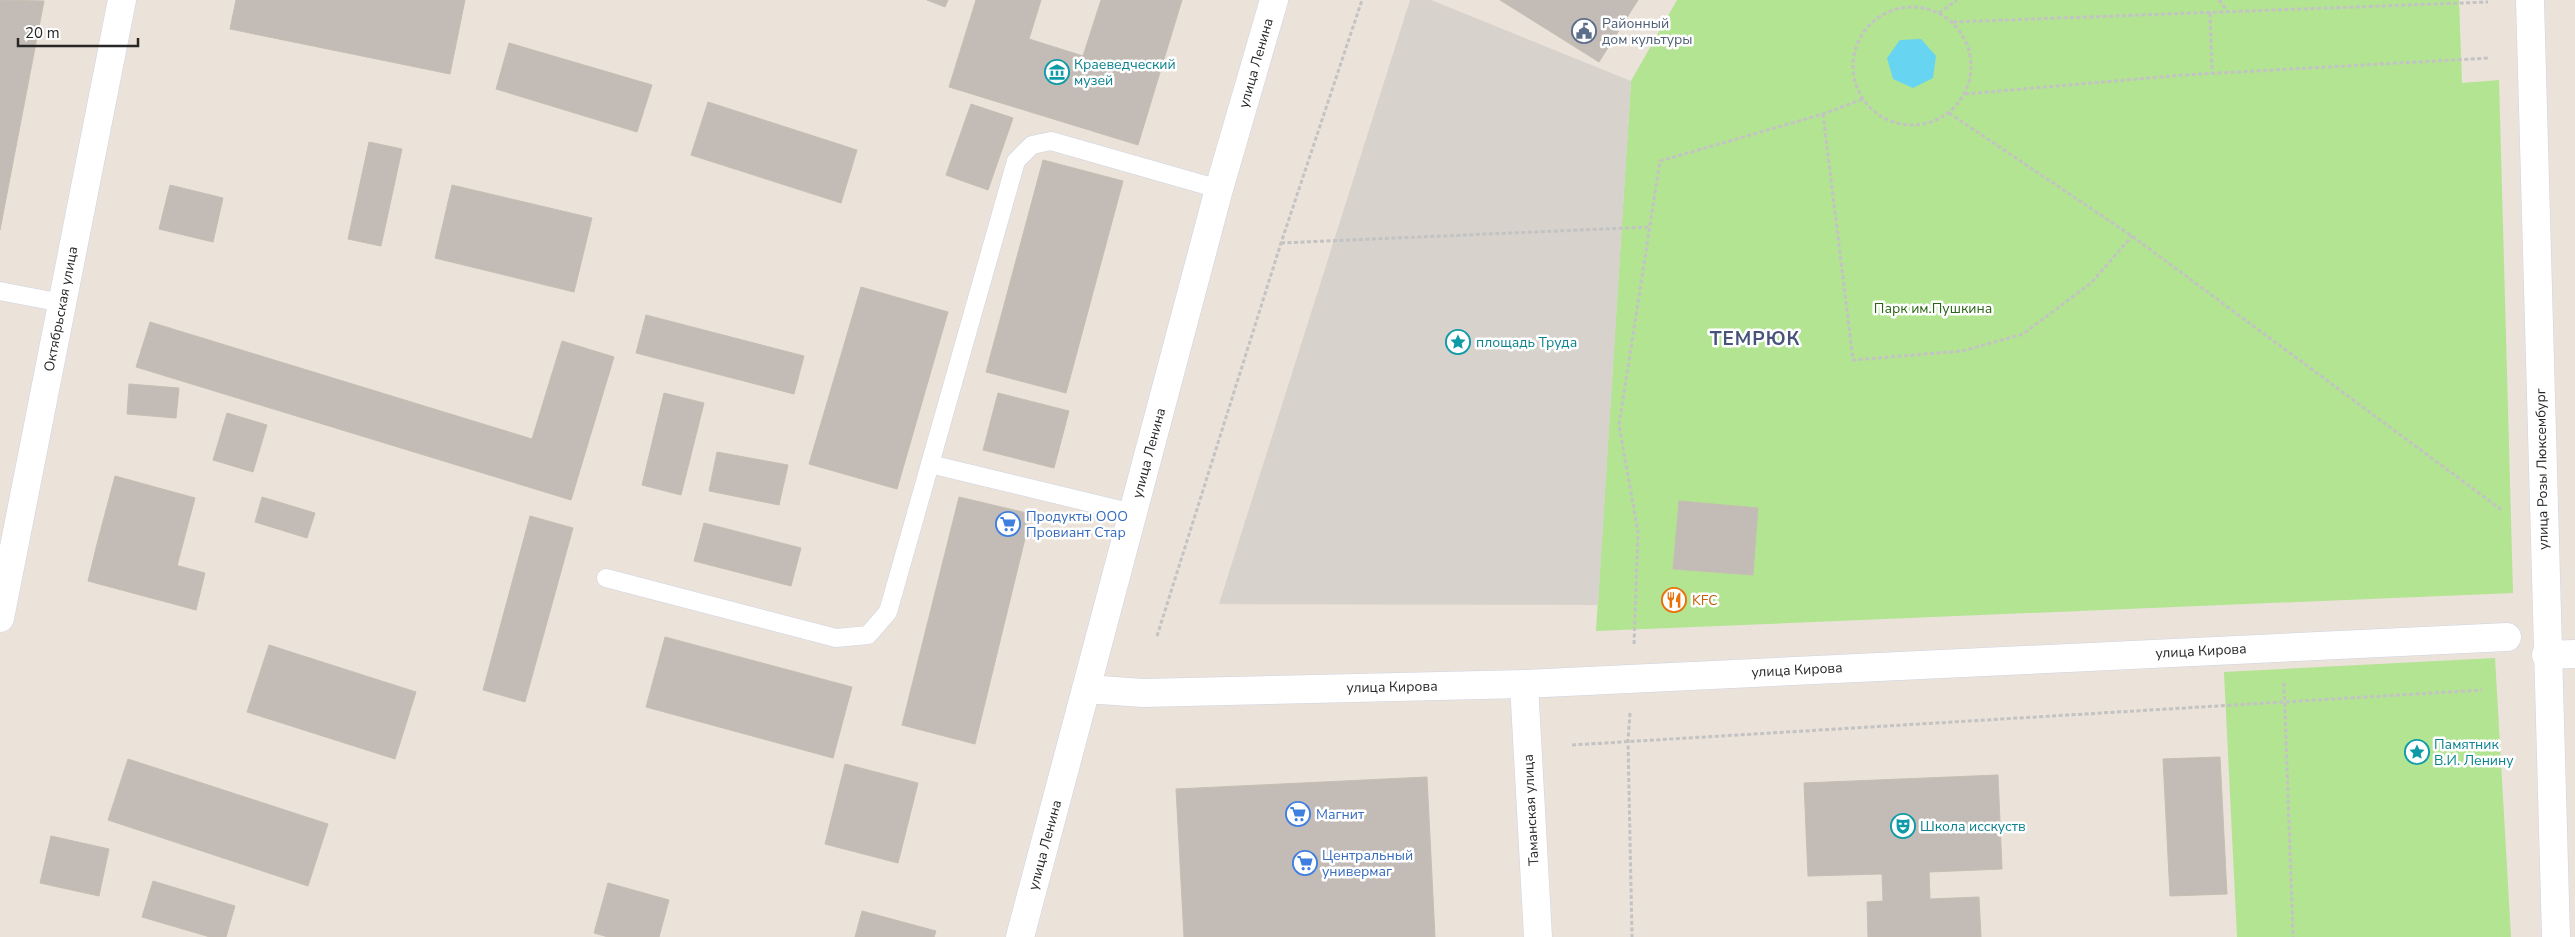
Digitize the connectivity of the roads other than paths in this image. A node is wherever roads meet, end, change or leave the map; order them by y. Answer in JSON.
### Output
{"nodes":[{"id":1,"x":122,"y":0,"type":"edge"},
{"id":2,"x":1274,"y":0,"type":"edge"},
{"id":3,"x":2530,"y":0,"type":"edge"},
{"id":4,"x":1219,"y":188,"type":"junction"},
{"id":5,"x":0,"y":291,"type":"edge"},
{"id":6,"x":62,"y":303,"type":"junction"},
{"id":7,"x":930,"y":464,"type":"junction"},
{"id":8,"x":1133,"y":513,"type":"junction"},
{"id":9,"x":606,"y":578,"type":"dead end"},
{"id":10,"x":0,"y":618,"type":"edge"},
{"id":11,"x":2507,"y":637,"type":"dead end"},
{"id":12,"x":2575,"y":654,"type":"edge"},
{"id":13,"x":2546,"y":655,"type":"junction"},
{"id":14,"x":1524,"y":684,"type":"junction"},
{"id":15,"x":1086,"y":689,"type":"junction"},
{"id":16,"x":1020,"y":937,"type":"edge"},
{"id":17,"x":1538,"y":937,"type":"edge"},
{"id":18,"x":2556,"y":937,"type":"edge"}],
"edges":[{"from":1,"to":6,"type":"street","name":"Октябрьская улица"},
{"from":2,"to":4,"type":"street","name":"улица Ленина"},
{"from":3,"to":13,"type":"street","name":"улица Розы Люксембург"},
{"from":4,"to":7,"type":"lane"},
{"from":4,"to":8,"type":"street","name":"улица Ленина"},
{"from":5,"to":6,"type":"lane"},
{"from":6,"to":10,"type":"street","name":"Октябрьская улица"},
{"from":7,"to":8,"type":"lane"},
{"from":7,"to":9,"type":"lane"},
{"from":8,"to":15,"type":"street","name":"улица Ленина"},
{"from":11,"to":14,"type":"street","name":"улица Кирова"},
{"from":12,"to":13,"type":"street"},
{"from":13,"to":18,"type":"street","name":"улица Розы Люксембург"},
{"from":14,"to":15,"type":"street","name":"улица Кирова"},
{"from":14,"to":17,"type":"street","name":"Таманская улица"},
{"from":15,"to":16,"type":"street","name":"улица Ленина"}]}
